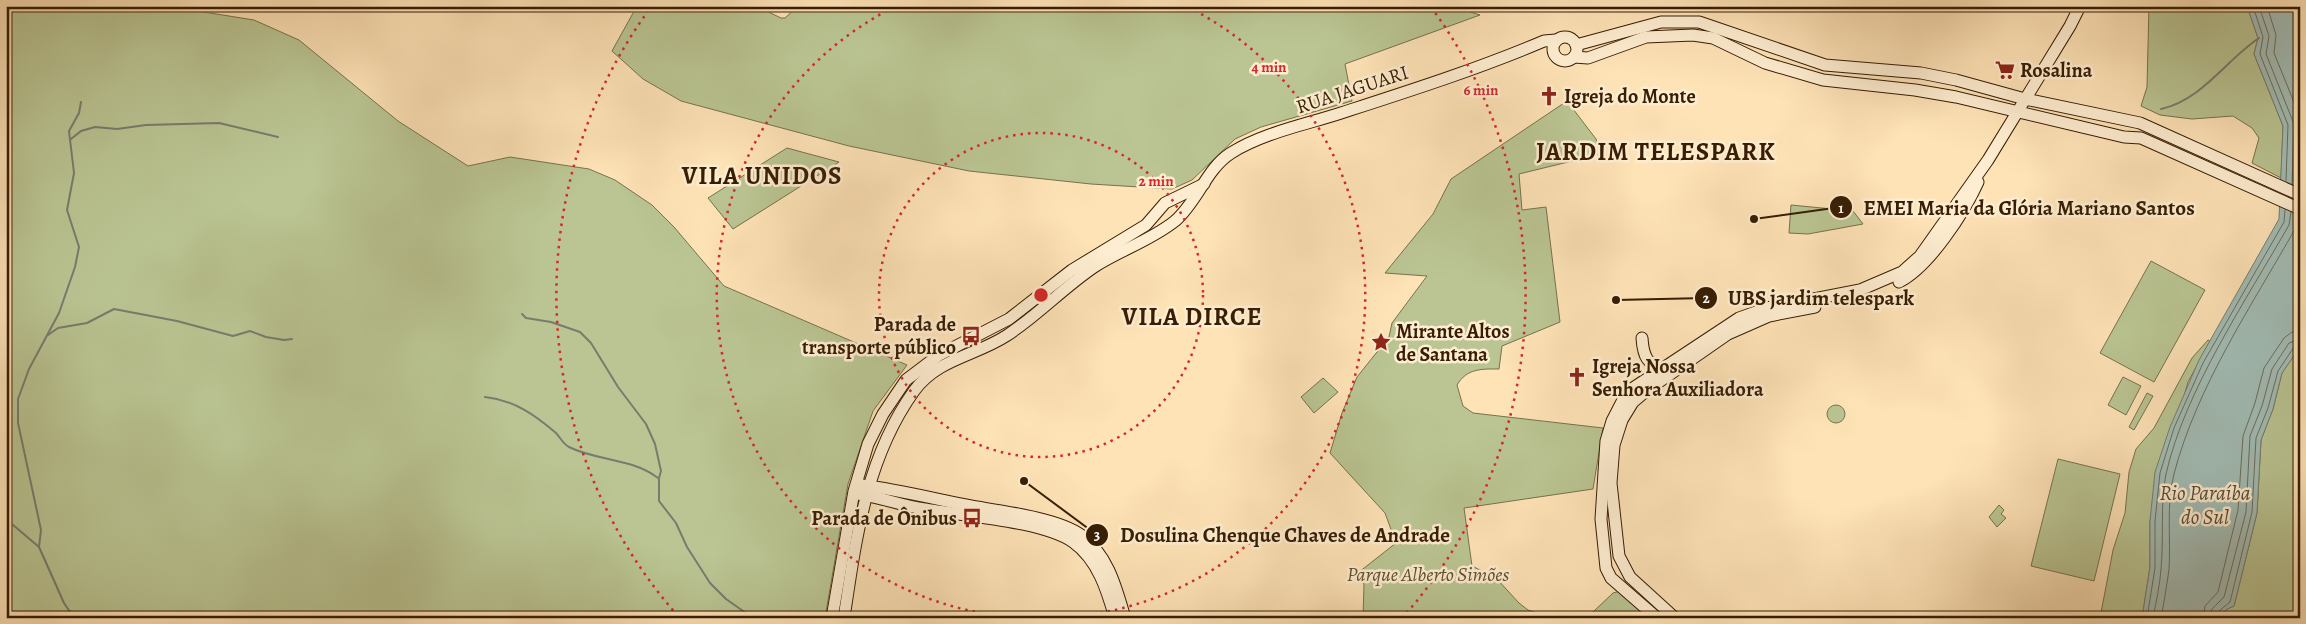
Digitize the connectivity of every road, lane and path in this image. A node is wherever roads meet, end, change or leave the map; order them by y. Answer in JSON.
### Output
{"nodes":[{"id":1,"x":2080,"y":6,"type":"edge"},
{"id":2,"x":1750,"y":40,"type":"junction"},
{"id":3,"x":1576,"y":44,"type":"junction"},
{"id":4,"x":1554,"y":45,"type":"junction"},
{"id":5,"x":1772,"y":47,"type":"junction"},
{"id":6,"x":1744,"y":53,"type":"junction"},
{"id":7,"x":1574,"y":57,"type":"junction"},
{"id":8,"x":1765,"y":63,"type":"junction"},
{"id":9,"x":2025,"y":99,"type":"junction"},
{"id":10,"x":2018,"y":111,"type":"junction"},
{"id":11,"x":1988,"y":160,"type":"junction"},
{"id":12,"x":1204,"y":184,"type":"junction"},
{"id":13,"x":2300,"y":195,"type":"edge"},
{"id":14,"x":1165,"y":203,"type":"junction"},
{"id":15,"x":2300,"y":209,"type":"edge"},
{"id":16,"x":1177,"y":219,"type":"junction"},
{"id":17,"x":1151,"y":220,"type":"junction"},
{"id":18,"x":1162,"y":231,"type":"junction"},
{"id":19,"x":1642,"y":338,"type":"dead end"},
{"id":20,"x":959,"y":351,"type":"junction"},
{"id":21,"x":1666,"y":368,"type":"junction"},
{"id":22,"x":1630,"y":397,"type":"junction"},
{"id":23,"x":861,"y":490,"type":"junction"},
{"id":24,"x":1619,"y":556,"type":"junction"},
{"id":25,"x":1605,"y":560,"type":"junction"},
{"id":26,"x":1630,"y":577,"type":"junction"},
{"id":27,"x":1620,"y":587,"type":"junction"},
{"id":28,"x":832,"y":618,"type":"edge"},
{"id":29,"x":844,"y":618,"type":"edge"},
{"id":30,"x":1115,"y":618,"type":"edge"},
{"id":31,"x":1125,"y":618,"type":"edge"},
{"id":32,"x":1657,"y":618,"type":"edge"},
{"id":33,"x":1675,"y":618,"type":"edge"}],
"edges":[{"from":1,"to":9,"type":"street"},
{"from":2,"to":3,"type":"street"},
{"from":2,"to":5,"type":"street"},
{"from":2,"to":6,"type":"street"},
{"from":3,"to":4,"type":"street"},
{"from":3,"to":7,"type":"street"},
{"from":4,"to":7,"type":"street"},
{"from":4,"to":12,"type":"street","name":"RUA JAGUARI"},
{"from":5,"to":8,"type":"street"},
{"from":5,"to":9,"type":"street"},
{"from":6,"to":7,"type":"street"},
{"from":6,"to":8,"type":"street"},
{"from":8,"to":10,"type":"street"},
{"from":9,"to":10,"type":"street"},
{"from":9,"to":13,"type":"street"},
{"from":10,"to":11,"type":"street"},
{"from":10,"to":15,"type":"street"},
{"from":11,"to":21,"type":"street"},
{"from":11,"to":22,"type":"street"},
{"from":12,"to":14,"type":"street","name":"RUA JAGUARI"},
{"from":12,"to":16,"type":"street","name":"RUA JAGUARI"},
{"from":14,"to":16,"type":"street"},
{"from":14,"to":17,"type":"street","name":"RUA JAGUARI"},
{"from":16,"to":18,"type":"street","name":"RUA JAGUARI"},
{"from":17,"to":18,"type":"street"},
{"from":17,"to":20,"type":"street","name":"RUA JAGUARI"},
{"from":18,"to":20,"type":"street","name":"RUA JAGUARI"},
{"from":19,"to":21,"type":"street"},
{"from":20,"to":23,"type":"street"},
{"from":21,"to":22,"type":"street"},
{"from":22,"to":24,"type":"street"},
{"from":22,"to":25,"type":"street"},
{"from":23,"to":28,"type":"street"},
{"from":23,"to":29,"type":"street"},
{"from":23,"to":30,"type":"street"},
{"from":23,"to":31,"type":"street"},
{"from":24,"to":25,"type":"street"},
{"from":24,"to":26,"type":"street"},
{"from":25,"to":27,"type":"street"},
{"from":26,"to":27,"type":"street"},
{"from":26,"to":33,"type":"street"},
{"from":27,"to":32,"type":"street"}]}
